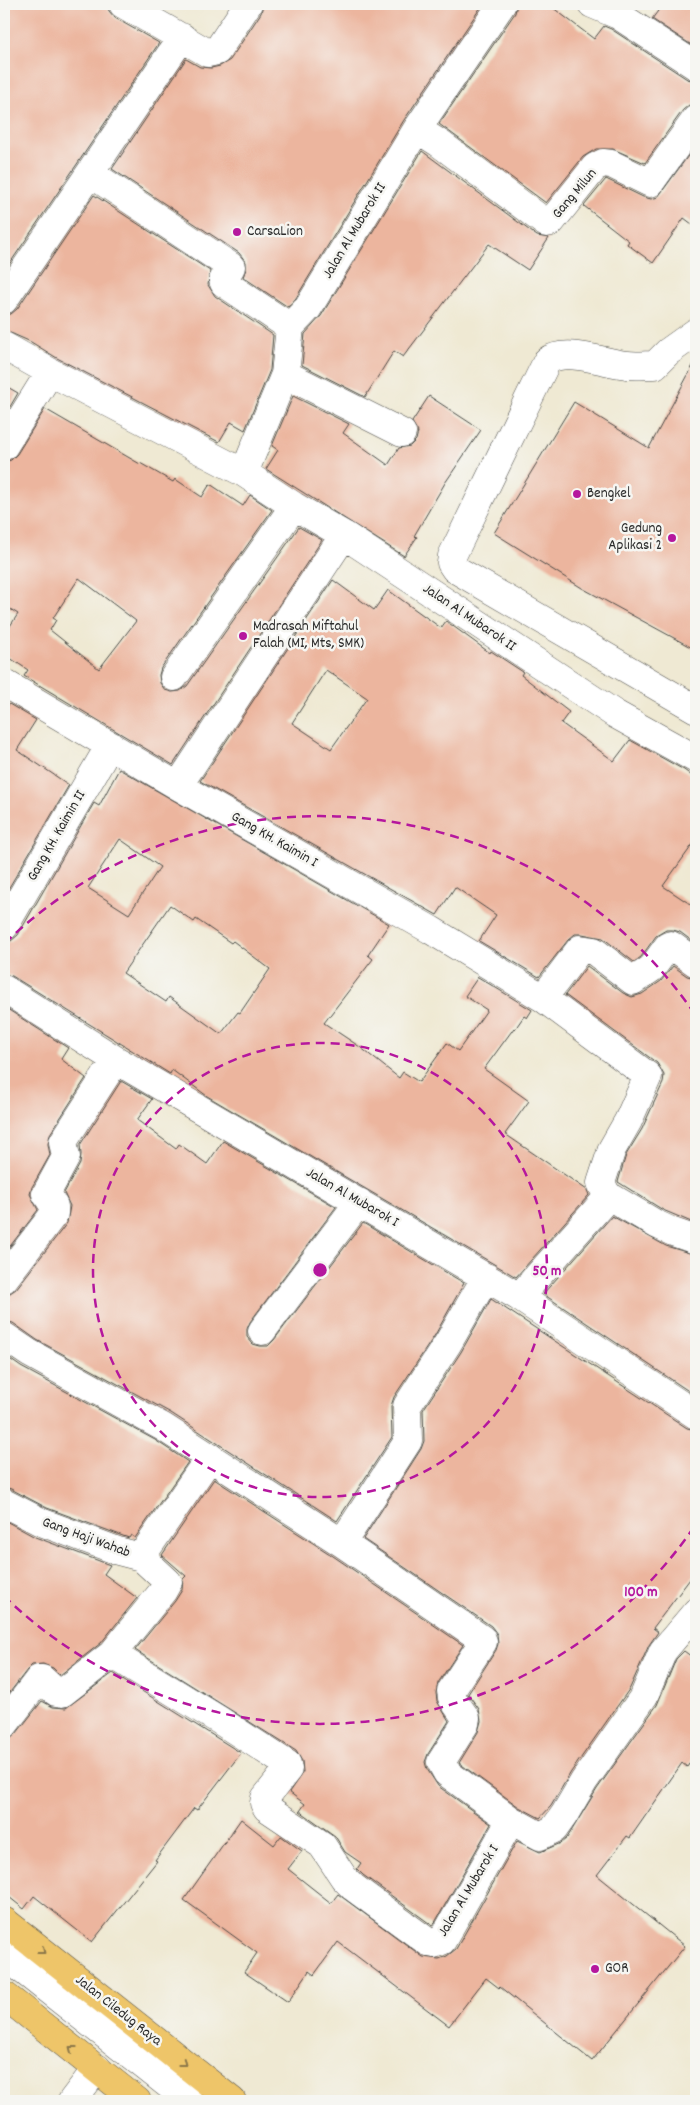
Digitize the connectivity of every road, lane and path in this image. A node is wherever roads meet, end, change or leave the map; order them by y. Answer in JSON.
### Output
{"nodes":[{"id":1,"x":123,"y":4,"type":"edge"},
{"id":2,"x":248,"y":4,"type":"edge"},
{"id":3,"x":502,"y":4,"type":"edge"},
{"id":4,"x":592,"y":4,"type":"edge"},
{"id":5,"x":621,"y":9,"type":"edge"},
{"id":6,"x":182,"y":37,"type":"junction"},
{"id":7,"x":696,"y":66,"type":"edge"},
{"id":8,"x":696,"y":119,"type":"edge"},
{"id":9,"x":417,"y":129,"type":"junction"},
{"id":10,"x":90,"y":174,"type":"junction"},
{"id":11,"x":4,"y":300,"type":"edge"},
{"id":12,"x":290,"y":327,"type":"junction"},
{"id":13,"x":696,"y":332,"type":"edge"},
{"id":14,"x":4,"y":346,"type":"edge"},
{"id":15,"x":50,"y":372,"type":"junction"},
{"id":16,"x":284,"y":374,"type":"junction"},
{"id":17,"x":402,"y":433,"type":"dead end"},
{"id":18,"x":4,"y":446,"type":"edge"},
{"id":19,"x":244,"y":473,"type":"junction"},
{"id":20,"x":294,"y":506,"type":"junction"},
{"id":21,"x":344,"y":535,"type":"junction"},
{"id":22,"x":174,"y":677,"type":"dead end"},
{"id":23,"x":4,"y":683,"type":"edge"},
{"id":24,"x":696,"y":709,"type":"edge"},
{"id":25,"x":110,"y":744,"type":"junction"},
{"id":26,"x":696,"y":759,"type":"edge"},
{"id":27,"x":178,"y":786,"type":"junction"},
{"id":28,"x":4,"y":927,"type":"edge"},
{"id":29,"x":696,"y":963,"type":"edge"},
{"id":30,"x":4,"y":989,"type":"edge"},
{"id":31,"x":543,"y":998,"type":"junction"},
{"id":32,"x":116,"y":1060,"type":"junction"},
{"id":33,"x":609,"y":1196,"type":"junction"},
{"id":34,"x":359,"y":1202,"type":"junction"},
{"id":35,"x":696,"y":1240,"type":"edge"},
{"id":36,"x":486,"y":1277,"type":"junction"},
{"id":37,"x":4,"y":1279,"type":"edge"},
{"id":38,"x":519,"y":1297,"type":"junction"},
{"id":39,"x":262,"y":1331,"type":"dead end"},
{"id":40,"x":4,"y":1336,"type":"edge"},
{"id":41,"x":696,"y":1415,"type":"edge"},
{"id":42,"x":210,"y":1457,"type":"junction"},
{"id":43,"x":4,"y":1503,"type":"edge"},
{"id":44,"x":342,"y":1544,"type":"junction"},
{"id":45,"x":141,"y":1557,"type":"junction"},
{"id":46,"x":696,"y":1612,"type":"edge"},
{"id":47,"x":112,"y":1654,"type":"junction"},
{"id":48,"x":4,"y":1725,"type":"edge"},
{"id":49,"x":511,"y":1820,"type":"junction"},
{"id":50,"x":4,"y":1921,"type":"edge"},
{"id":51,"x":4,"y":1955,"type":"edge"},
{"id":52,"x":4,"y":1995,"type":"edge"},
{"id":53,"x":97,"y":2068,"type":"junction"},
{"id":54,"x":72,"y":2101,"type":"edge"},
{"id":55,"x":137,"y":2101,"type":"edge"},
{"id":56,"x":189,"y":2101,"type":"edge"},
{"id":57,"x":232,"y":2101,"type":"edge"}],
"edges":[{"from":1,"to":6,"type":"street"},
{"from":2,"to":6,"type":"street"},
{"from":3,"to":9,"type":"street","name":"Jalan Al Mubarok II"},
{"from":4,"to":5,"type":"street"},
{"from":5,"to":7,"type":"street"},
{"from":6,"to":10,"type":"street"},
{"from":8,"to":9,"type":"street","name":"Gang Milun"},
{"from":9,"to":12,"type":"street","name":"Jalan Al Mubarok II"},
{"from":10,"to":11,"type":"street"},
{"from":10,"to":12,"type":"street"},
{"from":12,"to":16,"type":"street"},
{"from":13,"to":24,"type":"street"},
{"from":14,"to":15,"type":"street","name":"Jalan Al Mubarok II"},
{"from":15,"to":18,"type":"street"},
{"from":15,"to":19,"type":"street","name":"Jalan Al Mubarok II"},
{"from":16,"to":17,"type":"street"},
{"from":16,"to":19,"type":"street"},
{"from":19,"to":20,"type":"street","name":"Jalan Al Mubarok II"},
{"from":20,"to":21,"type":"street","name":"Jalan Al Mubarok II"},
{"from":20,"to":22,"type":"street"},
{"from":21,"to":26,"type":"street","name":"Jalan Al Mubarok II"},
{"from":21,"to":27,"type":"street"},
{"from":23,"to":25,"type":"street","name":"Gang KH. Kaimin I"},
{"from":25,"to":27,"type":"street","name":"Gang KH. Kaimin I"},
{"from":25,"to":28,"type":"street","name":"Gang KH. Kaimin II"},
{"from":27,"to":31,"type":"street","name":"Gang KH. Kaimin I"},
{"from":29,"to":31,"type":"street"},
{"from":30,"to":32,"type":"street","name":"Jalan Al Mubarok I"},
{"from":31,"to":33,"type":"street","name":"Gang KH. Kaimin I"},
{"from":32,"to":34,"type":"street","name":"Jalan Al Mubarok I"},
{"from":32,"to":37,"type":"street"},
{"from":33,"to":35,"type":"street"},
{"from":33,"to":38,"type":"street"},
{"from":34,"to":36,"type":"street","name":"Jalan Al Mubarok I"},
{"from":34,"to":39,"type":"street"},
{"from":36,"to":38,"type":"street","name":"Jalan Al Mubarok I"},
{"from":36,"to":44,"type":"street"},
{"from":38,"to":41,"type":"street","name":"Jalan Al Mubarok I"},
{"from":40,"to":42,"type":"street"},
{"from":42,"to":44,"type":"street"},
{"from":42,"to":45,"type":"street","name":"Gang Haji Wahab"},
{"from":43,"to":45,"type":"street","name":"Gang Haji Wahab"},
{"from":44,"to":49,"type":"street"},
{"from":45,"to":47,"type":"street"},
{"from":46,"to":49,"type":"street"},
{"from":47,"to":48,"type":"street"},
{"from":47,"to":49,"type":"street","name":"Jalan Al Mubarok I"},
{"from":50,"to":57,"type":"main road","name":"Jalan Ciledug Raya","one_way":true},
{"from":51,"to":56,"type":"street"},
{"from":53,"to":52,"type":"main road","one_way":true},
{"from":53,"to":54,"type":"street"},
{"from":53,"to":55,"type":"main road"}]}
